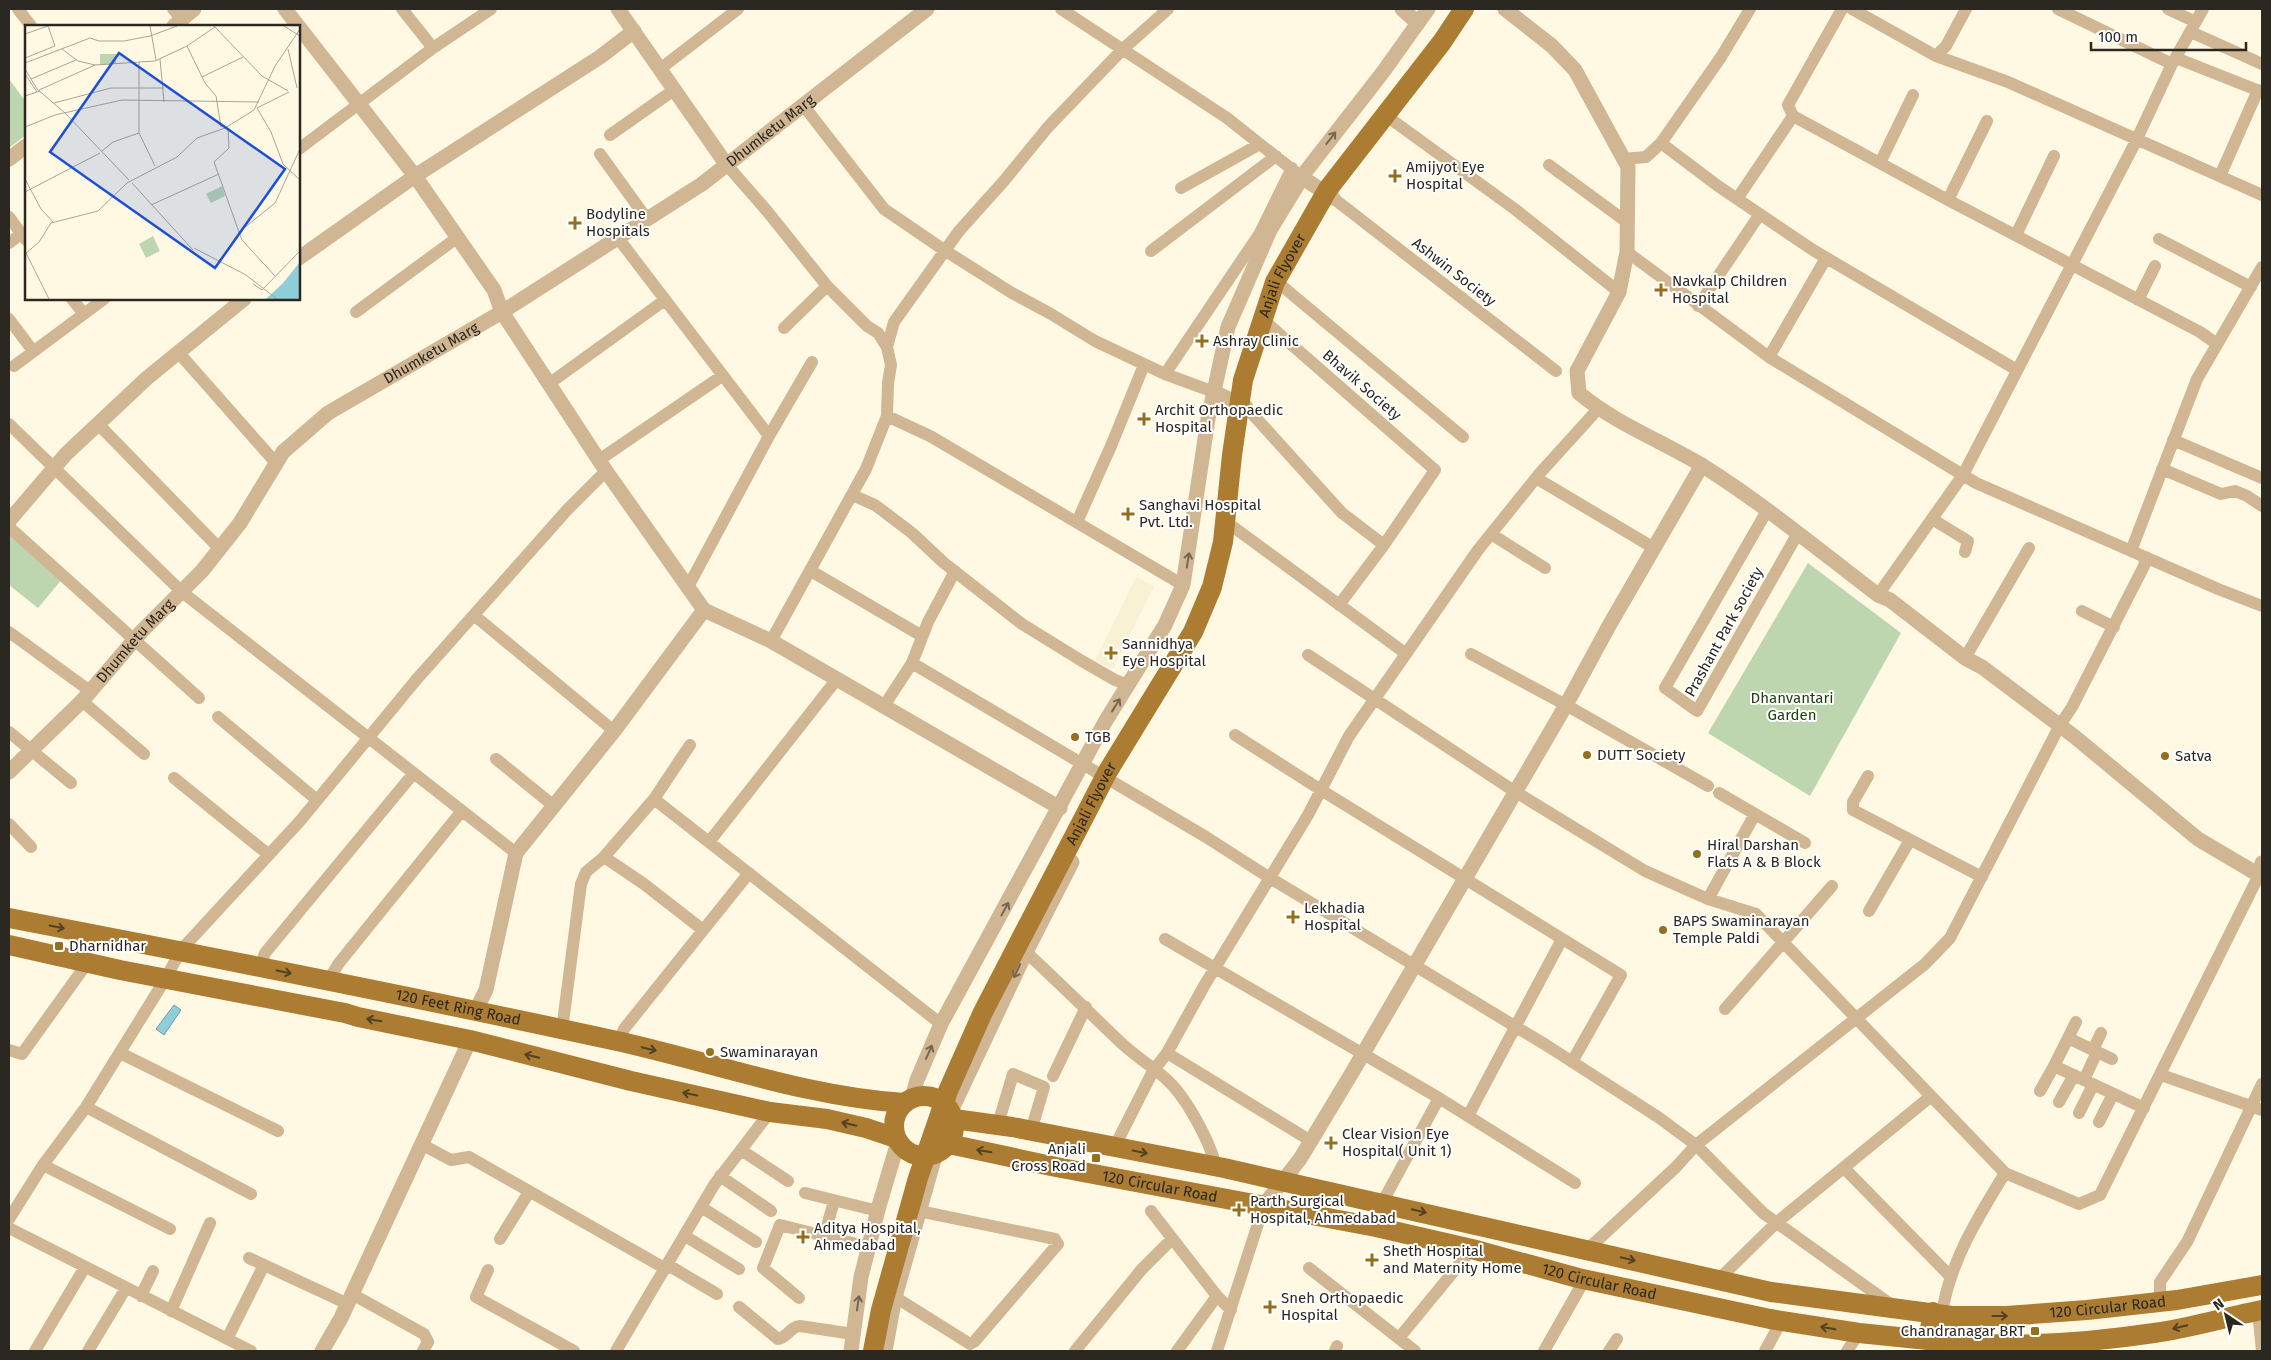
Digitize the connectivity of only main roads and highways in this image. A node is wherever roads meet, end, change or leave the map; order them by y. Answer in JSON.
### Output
{"nodes":[{"id":1,"x":1450,"y":9,"type":"edge"},
{"id":2,"x":1464,"y":9,"type":"edge"},
{"id":3,"x":9,"y":918,"type":"edge"},
{"id":4,"x":9,"y":945,"type":"edge"},
{"id":5,"x":908,"y":1100,"type":"junction"},
{"id":6,"x":953,"y":1115,"type":"junction"},
{"id":7,"x":897,"y":1140,"type":"junction"},
{"id":8,"x":942,"y":1149,"type":"junction"},
{"id":9,"x":2262,"y":1285,"type":"edge"},
{"id":10,"x":2260,"y":1310,"type":"edge"},
{"id":11,"x":1942,"y":1314,"type":"junction"},
{"id":12,"x":857,"y":1343,"type":"edge"},
{"id":13,"x":2110,"y":1344,"type":"edge"},
{"id":14,"x":1928,"y":1346,"type":"edge"},
{"id":15,"x":1961,"y":1346,"type":"edge"},
{"id":16,"x":873,"y":1351,"type":"edge"}],
"edges":[{"from":1,"to":12,"type":"main road","name":"Anjali Flyover"},
{"from":2,"to":16,"type":"main road","name":"Anjali Flyover"},
{"from":3,"to":5,"type":"main road","name":"120 Feet Ring Road","one_way":true},
{"from":7,"to":4,"type":"main road","name":"120 Feet Ring Road","one_way":true},
{"from":5,"to":6,"type":"main road"},
{"from":5,"to":7,"type":"main road"},
{"from":6,"to":8,"type":"main road"},
{"from":6,"to":11,"type":"main road","name":"120 Circular Road","one_way":true},
{"from":7,"to":8,"type":"main road"},
{"from":14,"to":8,"type":"main road","name":"120 Circular Road","one_way":true},
{"from":11,"to":9,"type":"main road","name":"120 Circular Road","one_way":true},
{"from":10,"to":13,"type":"main road","name":"120 Circular Road","one_way":true},
{"from":11,"to":14,"type":"main road"},
{"from":11,"to":15,"type":"main road"},
{"from":13,"to":15,"type":"main road","name":"120 Circular Road"},
{"from":14,"to":15,"type":"main road","name":"120 Circular Road"}]}
